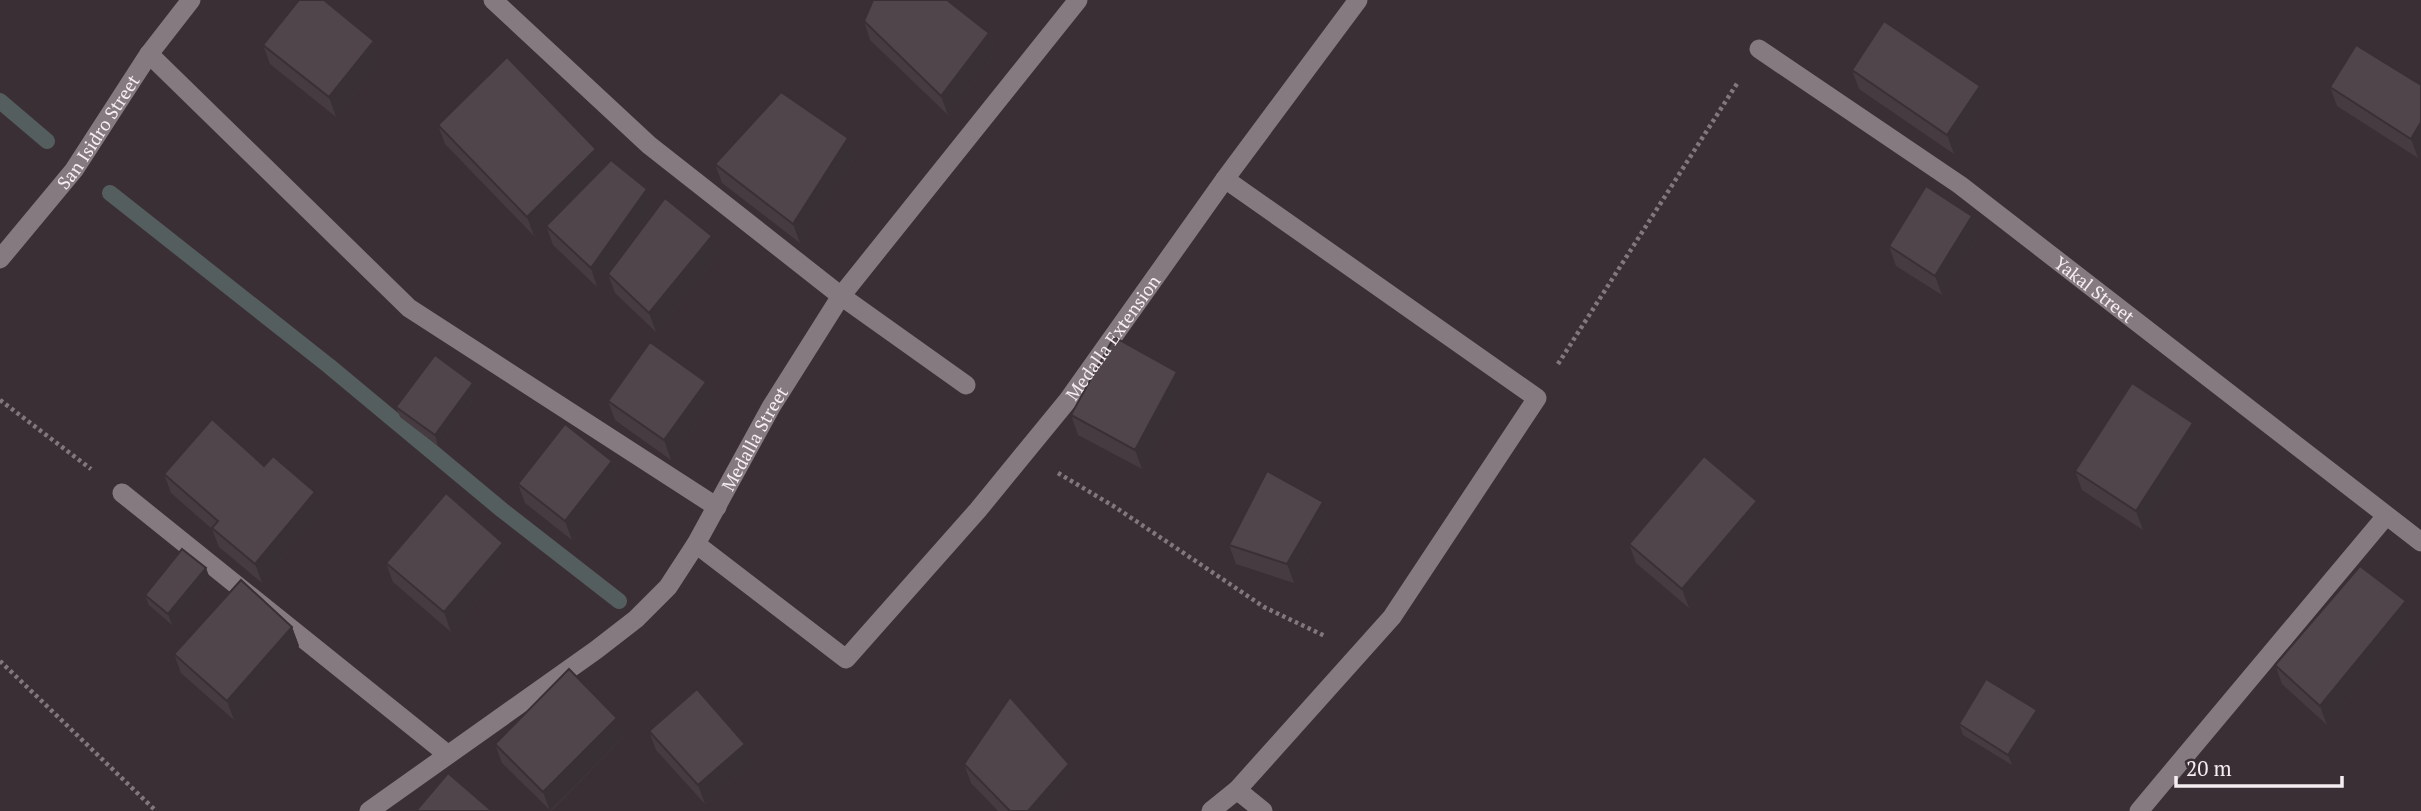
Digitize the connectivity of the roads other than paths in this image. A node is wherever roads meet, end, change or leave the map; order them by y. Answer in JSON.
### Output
{"nodes":[{"id":1,"x":191,"y":0,"type":"edge"},
{"id":2,"x":493,"y":0,"type":"edge"},
{"id":3,"x":1078,"y":0,"type":"edge"},
{"id":4,"x":1358,"y":0,"type":"edge"},
{"id":5,"x":1759,"y":49,"type":"road end"},
{"id":6,"x":149,"y":54,"type":"junction"},
{"id":7,"x":1225,"y":179,"type":"junction"},
{"id":8,"x":0,"y":258,"type":"edge"},
{"id":9,"x":841,"y":296,"type":"junction"},
{"id":10,"x":966,"y":385,"type":"dead end"},
{"id":11,"x":122,"y":493,"type":"road end"},
{"id":12,"x":717,"y":507,"type":"junction"},
{"id":13,"x":2386,"y":516,"type":"junction"},
{"id":14,"x":2421,"y":542,"type":"edge"},
{"id":15,"x":696,"y":544,"type":"junction"},
{"id":16,"x":447,"y":754,"type":"junction"},
{"id":17,"x":1237,"y":790,"type":"junction"},
{"id":18,"x":369,"y":811,"type":"edge"},
{"id":19,"x":1212,"y":811,"type":"edge"},
{"id":20,"x":1263,"y":811,"type":"edge"},
{"id":21,"x":2139,"y":811,"type":"edge"}],
"edges":[{"from":1,"to":6,"type":"street","name":"San Isidro Street"},
{"from":2,"to":9,"type":"street"},
{"from":3,"to":9,"type":"street","name":"Medalla Street"},
{"from":4,"to":7,"type":"street","name":"Medalla Extension"},
{"from":5,"to":13,"type":"street","name":"Yakal Street"},
{"from":6,"to":8,"type":"street","name":"San Isidro Street"},
{"from":6,"to":12,"type":"street"},
{"from":7,"to":15,"type":"street","name":"Medalla Extension"},
{"from":7,"to":17,"type":"street"},
{"from":9,"to":10,"type":"street"},
{"from":9,"to":12,"type":"street","name":"Medalla Street"},
{"from":11,"to":16,"type":"street"},
{"from":12,"to":15,"type":"street","name":"Medalla Street"},
{"from":13,"to":14,"type":"street","name":"Yakal Street"},
{"from":13,"to":21,"type":"street"},
{"from":15,"to":16,"type":"street","name":"Medalla Street"},
{"from":16,"to":18,"type":"street","name":"Medalla Street"},
{"from":17,"to":19,"type":"street"},
{"from":17,"to":20,"type":"street"}]}
